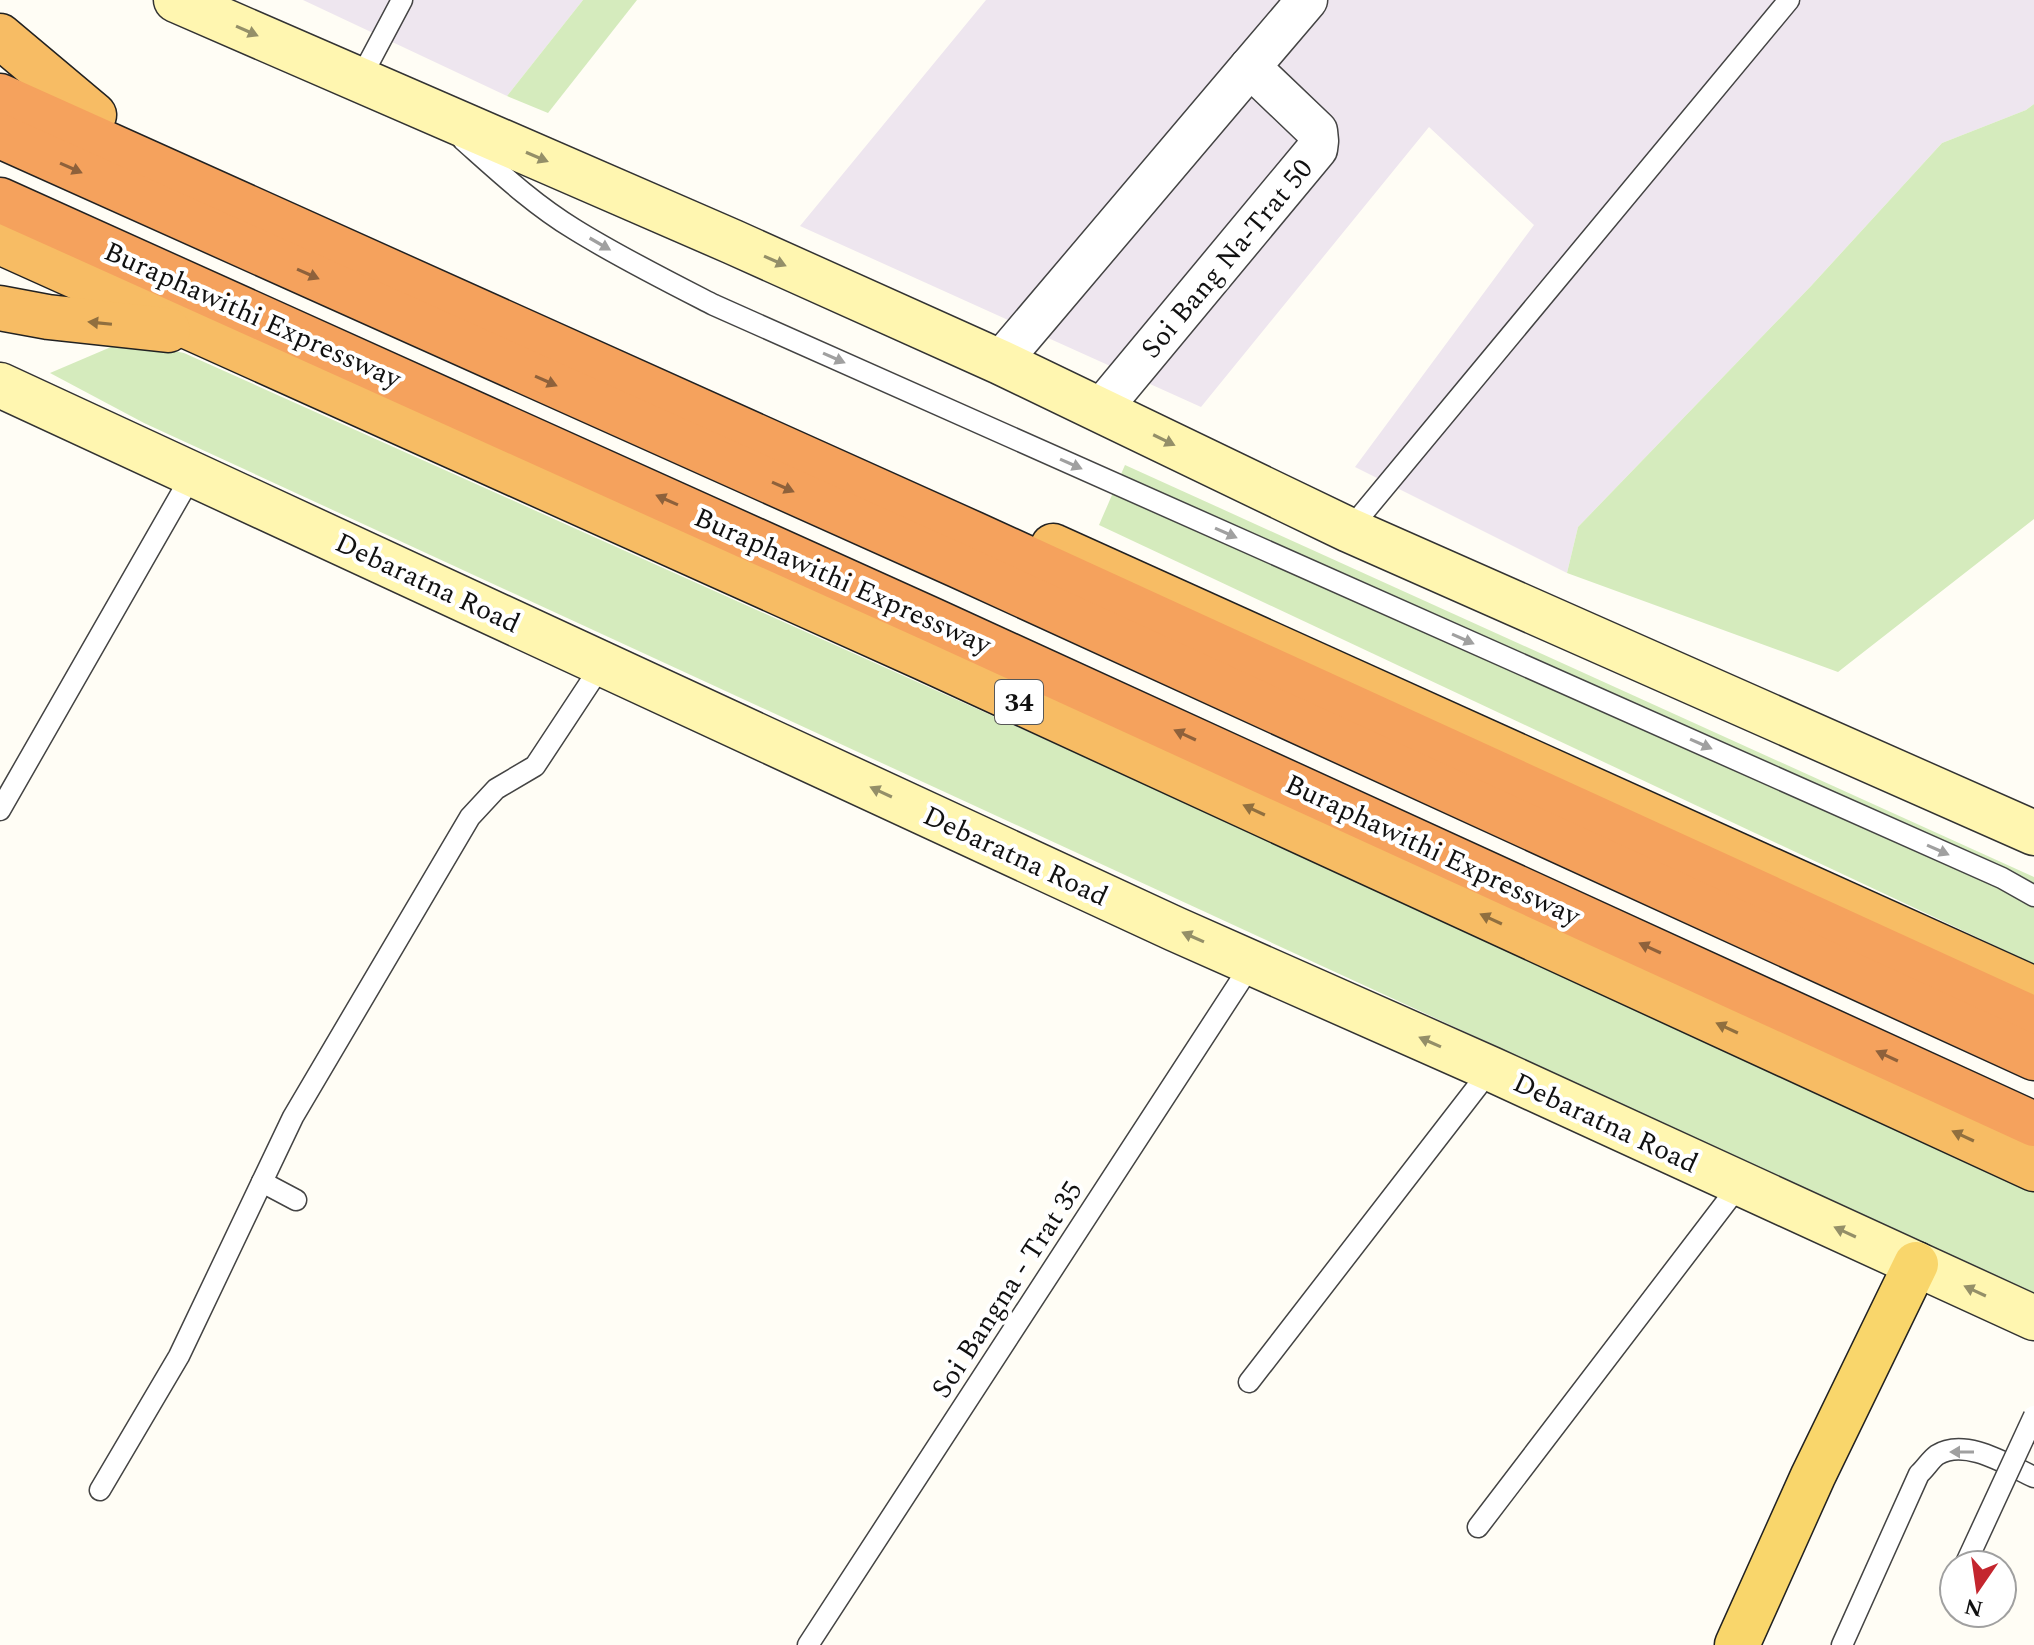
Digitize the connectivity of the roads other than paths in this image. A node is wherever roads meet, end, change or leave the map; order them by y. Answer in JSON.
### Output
{"nodes":[{"id":1,"x":176,"y":0,"type":"edge"},
{"id":2,"x":402,"y":0,"type":"edge"},
{"id":3,"x":1307,"y":0,"type":"edge"},
{"id":4,"x":1789,"y":0,"type":"edge"},
{"id":5,"x":0,"y":36,"type":"edge"},
{"id":6,"x":1250,"y":67,"type":"junction"},
{"id":7,"x":0,"y":73,"type":"edge"},
{"id":8,"x":359,"y":81,"type":"junction"},
{"id":9,"x":0,"y":96,"type":"edge"},
{"id":10,"x":429,"y":110,"type":"junction"},
{"id":11,"x":94,"y":115,"type":"junction"},
{"id":12,"x":0,"y":136,"type":"edge"},
{"id":13,"x":0,"y":200,"type":"edge"},
{"id":14,"x":0,"y":242,"type":"edge"},
{"id":15,"x":0,"y":308,"type":"edge"},
{"id":16,"x":206,"y":334,"type":"junction"},
{"id":17,"x":1000,"y":362,"type":"junction"},
{"id":18,"x":0,"y":385,"type":"edge"},
{"id":19,"x":1101,"y":409,"type":"junction"},
{"id":20,"x":193,"y":473,"type":"junction"},
{"id":21,"x":1349,"y":530,"type":"junction"},
{"id":22,"x":603,"y":663,"type":"junction"},
{"id":23,"x":0,"y":810,"type":"edge"},
{"id":24,"x":2034,"y":833,"type":"edge"},
{"id":25,"x":2034,"y":896,"type":"edge"},
{"id":26,"x":1252,"y":963,"type":"junction"},
{"id":27,"x":2034,"y":989,"type":"edge"},
{"id":28,"x":2034,"y":1019,"type":"edge"},
{"id":29,"x":2034,"y":1058,"type":"edge"},
{"id":30,"x":1491,"y":1069,"type":"junction"},
{"id":31,"x":2034,"y":1124,"type":"edge"},
{"id":32,"x":2034,"y":1169,"type":"edge"},
{"id":33,"x":262,"y":1182,"type":"junction"},
{"id":34,"x":1740,"y":1184,"type":"junction"},
{"id":35,"x":296,"y":1200,"type":"dead end"},
{"id":36,"x":1916,"y":1264,"type":"junction"},
{"id":37,"x":2034,"y":1318,"type":"edge"},
{"id":38,"x":1249,"y":1382,"type":"dead end"},
{"id":39,"x":2034,"y":1416,"type":"edge"},
{"id":40,"x":2034,"y":1477,"type":"edge"},
{"id":41,"x":100,"y":1490,"type":"dead end"},
{"id":42,"x":1478,"y":1527,"type":"dead end"},
{"id":43,"x":1972,"y":1549,"type":"edge"},
{"id":44,"x":808,"y":1645,"type":"edge"},
{"id":45,"x":1737,"y":1645,"type":"edge"},
{"id":46,"x":1842,"y":1645,"type":"edge"}],
"edges":[{"from":1,"to":8,"type":"main road","one_way":true},
{"from":2,"to":8,"type":"lane"},
{"from":3,"to":6,"type":"street"},
{"from":4,"to":21,"type":"lane"},
{"from":5,"to":11,"type":"highway"},
{"from":6,"to":17,"type":"street"},
{"from":6,"to":19,"type":"street","name":"Soi Bang Na-Trat 50"},
{"from":7,"to":11,"type":"highway"},
{"from":8,"to":10,"type":"main road"},
{"from":9,"to":28,"type":"highway"},
{"from":10,"to":17,"type":"main road","one_way":true},
{"from":10,"to":25,"type":"lane","one_way":true},
{"from":11,"to":27,"type":"highway"},
{"from":12,"to":29,"type":"highway","name":"Buraphawithi Expressway","one_way":true},
{"from":31,"to":13,"type":"highway","name":"Buraphawithi Expressway","one_way":true},
{"from":14,"to":16,"type":"highway","number":"34"},
{"from":16,"to":15,"type":"highway","one_way":true},
{"from":32,"to":16,"type":"highway","number":"34","one_way":true},
{"from":17,"to":19,"type":"main road"},
{"from":18,"to":20,"type":"main road","name":"Debaratna Road"},
{"from":19,"to":21,"type":"main road","one_way":true},
{"from":20,"to":22,"type":"main road","name":"Debaratna Road"},
{"from":20,"to":23,"type":"lane"},
{"from":21,"to":24,"type":"main road"},
{"from":26,"to":22,"type":"main road","name":"Debaratna Road","one_way":true},
{"from":22,"to":33,"type":"lane"},
{"from":30,"to":26,"type":"main road","name":"Debaratna Road","one_way":true},
{"from":26,"to":44,"type":"lane","name":"Soi Bangna - Trat 35"},
{"from":30,"to":34,"type":"main road","name":"Debaratna Road"},
{"from":30,"to":38,"type":"lane"},
{"from":33,"to":35,"type":"lane"},
{"from":33,"to":41,"type":"lane"},
{"from":36,"to":34,"type":"main road","name":"Debaratna Road","one_way":true},
{"from":34,"to":42,"type":"lane"},
{"from":37,"to":36,"type":"main road","name":"Debaratna Road","one_way":true},
{"from":36,"to":45,"type":"main road"},
{"from":39,"to":43,"type":"lane","bridge":true},
{"from":40,"to":46,"type":"lane","one_way":true}]}
